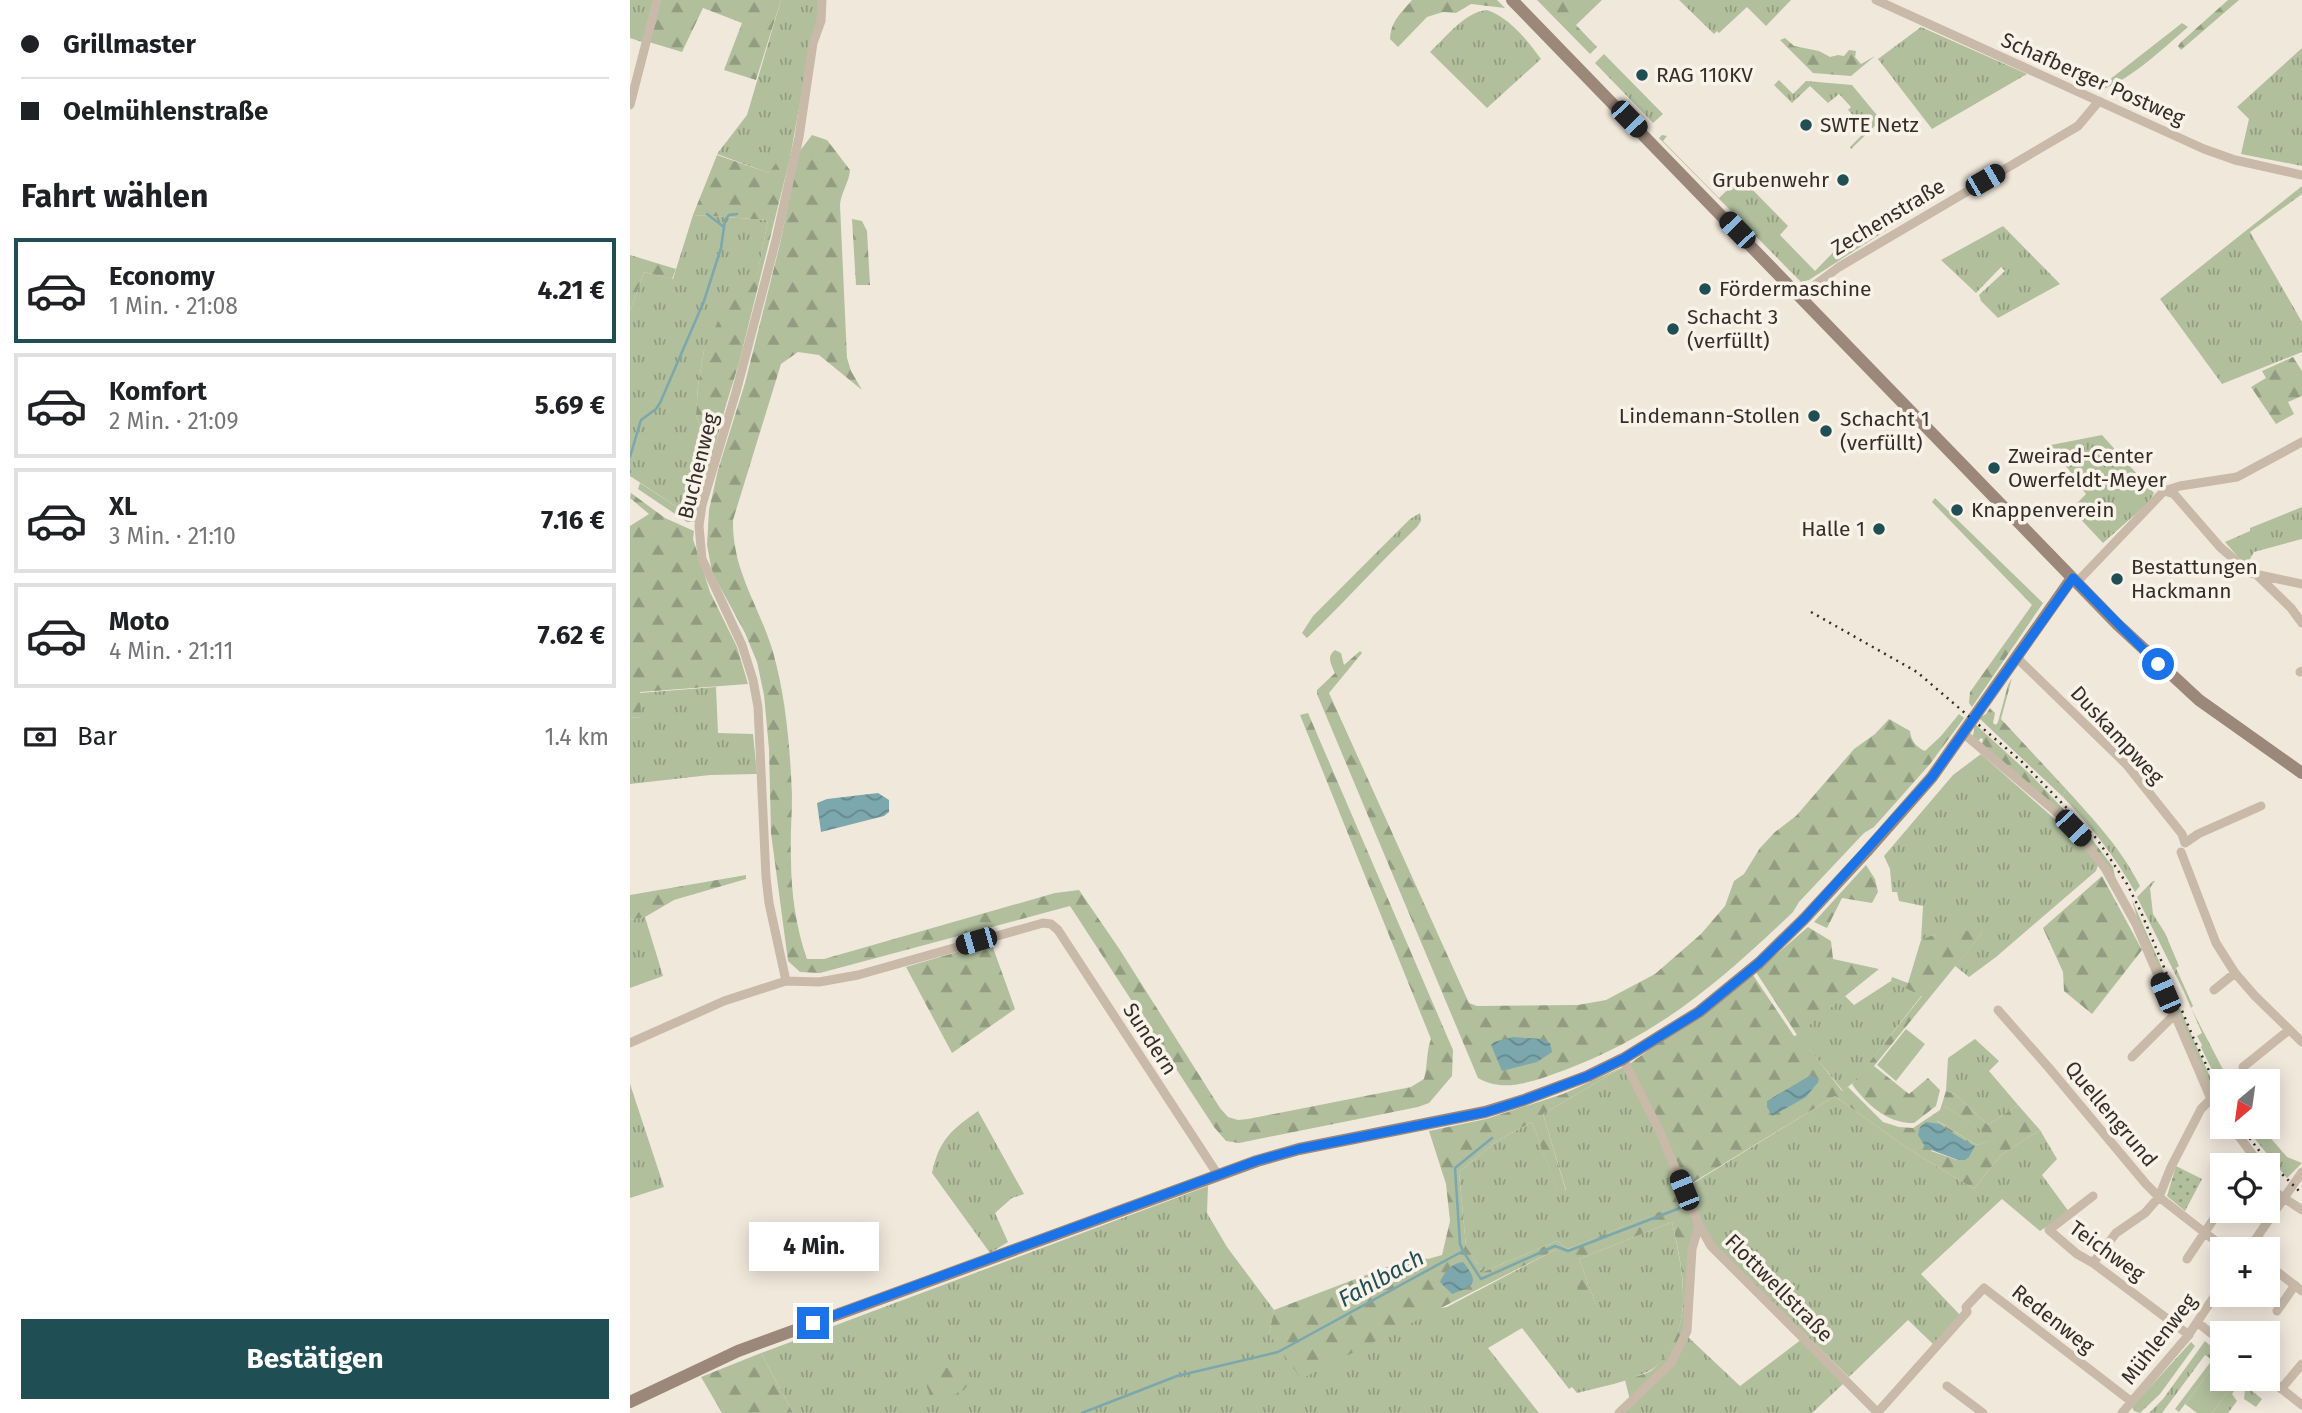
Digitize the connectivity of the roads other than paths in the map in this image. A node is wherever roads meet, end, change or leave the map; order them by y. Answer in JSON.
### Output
{"nodes":[{"id":1,"x":657,"y":0,"type":"edge"},
{"id":2,"x":822,"y":0,"type":"edge"},
{"id":3,"x":1512,"y":0,"type":"edge"},
{"id":4,"x":1876,"y":0,"type":"edge"},
{"id":5,"x":2099,"y":101,"type":"junction"},
{"id":6,"x":630,"y":105,"type":"edge"},
{"id":7,"x":2302,"y":175,"type":"edge"},
{"id":8,"x":1800,"y":296,"type":"junction"},
{"id":9,"x":2302,"y":442,"type":"edge"},
{"id":10,"x":2165,"y":491,"type":"junction"},
{"id":11,"x":2256,"y":575,"type":"junction"},
{"id":12,"x":2075,"y":580,"type":"junction"},
{"id":13,"x":2302,"y":584,"type":"edge"},
{"id":14,"x":2302,"y":623,"type":"edge"},
{"id":15,"x":2016,"y":657,"type":"junction"},
{"id":16,"x":1963,"y":733,"type":"junction"},
{"id":17,"x":2302,"y":774,"type":"edge"},
{"id":18,"x":2261,"y":806,"type":"dead end"},
{"id":19,"x":2183,"y":848,"type":"junction"},
{"id":20,"x":2235,"y":973,"type":"junction"},
{"id":21,"x":786,"y":981,"type":"junction"},
{"id":22,"x":2214,"y":990,"type":"dead end"},
{"id":23,"x":1998,"y":1010,"type":"dead end"},
{"id":24,"x":2175,"y":1014,"type":"junction"},
{"id":25,"x":2289,"y":1030,"type":"junction"},
{"id":26,"x":2302,"y":1042,"type":"edge"},
{"id":27,"x":630,"y":1043,"type":"edge"},
{"id":28,"x":2132,"y":1057,"type":"dead end"},
{"id":29,"x":1623,"y":1059,"type":"junction"},
{"id":30,"x":2243,"y":1067,"type":"dead end"},
{"id":31,"x":2210,"y":1096,"type":"edge"},
{"id":32,"x":2210,"y":1099,"type":"edge"},
{"id":33,"x":2302,"y":1172,"type":"edge"},
{"id":34,"x":1217,"y":1175,"type":"junction"},
{"id":35,"x":2280,"y":1195,"type":"edge"},
{"id":36,"x":2093,"y":1196,"type":"dead end"},
{"id":37,"x":2159,"y":1197,"type":"junction"},
{"id":38,"x":2284,"y":1198,"type":"junction"},
{"id":39,"x":2302,"y":1210,"type":"edge"},
{"id":40,"x":2211,"y":1223,"type":"edge"},
{"id":41,"x":1699,"y":1226,"type":"junction"},
{"id":42,"x":2206,"y":1231,"type":"junction"},
{"id":43,"x":2213,"y":1237,"type":"edge"},
{"id":44,"x":2257,"y":1237,"type":"edge"},
{"id":45,"x":2187,"y":1259,"type":"dead end"},
{"id":46,"x":2093,"y":1263,"type":"junction"},
{"id":47,"x":2280,"y":1274,"type":"edge"},
{"id":48,"x":2298,"y":1288,"type":"edge"},
{"id":49,"x":2210,"y":1303,"type":"edge"},
{"id":50,"x":2277,"y":1311,"type":"dead end"},
{"id":51,"x":2197,"y":1322,"type":"junction"},
{"id":52,"x":2210,"y":1332,"type":"edge"},
{"id":53,"x":2189,"y":1335,"type":"junction"},
{"id":54,"x":2302,"y":1364,"type":"edge"},
{"id":55,"x":1947,"y":1386,"type":"dead end"},
{"id":56,"x":2281,"y":1388,"type":"joint"},
{"id":57,"x":630,"y":1402,"type":"edge"},
{"id":58,"x":2132,"y":1402,"type":"junction"},
{"id":59,"x":2302,"y":1405,"type":"edge"},
{"id":60,"x":1619,"y":1413,"type":"edge"},
{"id":61,"x":1878,"y":1413,"type":"edge"},
{"id":62,"x":1983,"y":1413,"type":"edge"},
{"id":63,"x":2122,"y":1413,"type":"edge"}],
"edges":[{"from":1,"to":6,"type":"street"},
{"from":2,"to":21,"type":"street","name":"Buchenweg"},
{"from":3,"to":8,"type":"street"},
{"from":4,"to":5,"type":"street","name":"Schafberger Postweg"},
{"from":5,"to":7,"type":"street","name":"Schafberger Postweg"},
{"from":5,"to":8,"type":"street","name":"Zechenstraße"},
{"from":8,"to":12,"type":"street"},
{"from":9,"to":10,"type":"street"},
{"from":10,"to":11,"type":"street"},
{"from":10,"to":12,"type":"street"},
{"from":11,"to":13,"type":"street"},
{"from":11,"to":14,"type":"street"},
{"from":12,"to":15,"type":"street"},
{"from":12,"to":17,"type":"street"},
{"from":15,"to":16,"type":"street"},
{"from":15,"to":19,"type":"street","name":"Duskampweg"},
{"from":16,"to":24,"type":"street"},
{"from":16,"to":29,"type":"street"},
{"from":18,"to":19,"type":"street"},
{"from":19,"to":20,"type":"street","name":"Duskampweg"},
{"from":20,"to":22,"type":"street"},
{"from":20,"to":25,"type":"street","name":"Duskampweg"},
{"from":21,"to":27,"type":"street"},
{"from":21,"to":34,"type":"street","name":"Sundern"},
{"from":23,"to":37,"type":"street","name":"Quellengrund"},
{"from":24,"to":28,"type":"street"},
{"from":24,"to":31,"type":"street"},
{"from":25,"to":26,"type":"street","name":"Duskampweg"},
{"from":25,"to":30,"type":"street"},
{"from":29,"to":34,"type":"street"},
{"from":29,"to":41,"type":"street","name":"Flottwellstraße"},
{"from":32,"to":37,"type":"street"},
{"from":33,"to":38,"type":"street"},
{"from":34,"to":57,"type":"street"},
{"from":35,"to":38,"type":"street"},
{"from":36,"to":46,"type":"street","name":"Teichweg"},
{"from":37,"to":42,"type":"street","name":"Quellengrund"},
{"from":37,"to":46,"type":"street"},
{"from":38,"to":39,"type":"street"},
{"from":38,"to":44,"type":"street"},
{"from":40,"to":42,"type":"street"},
{"from":41,"to":60,"type":"street"},
{"from":41,"to":61,"type":"street","name":"Flottwellstraße"},
{"from":42,"to":43,"type":"street","name":"Quellengrund"},
{"from":42,"to":45,"type":"street"},
{"from":46,"to":53,"type":"street","name":"Teichweg"},
{"from":47,"to":48,"type":"street"},
{"from":48,"to":50,"type":"street"},
{"from":49,"to":51,"type":"street","name":"Mühlenweg"},
{"from":51,"to":52,"type":"street"},
{"from":51,"to":53,"type":"street","name":"Mühlenweg"},
{"from":53,"to":58,"type":"street","name":"Mühlenweg"},
{"from":54,"to":56,"type":"street"},
{"from":55,"to":62,"type":"street"},
{"from":56,"to":59,"type":"street"},
{"from":58,"to":61,"type":"street","name":"Redenweg"},
{"from":58,"to":63,"type":"street","name":"Mühlenweg"}]}
